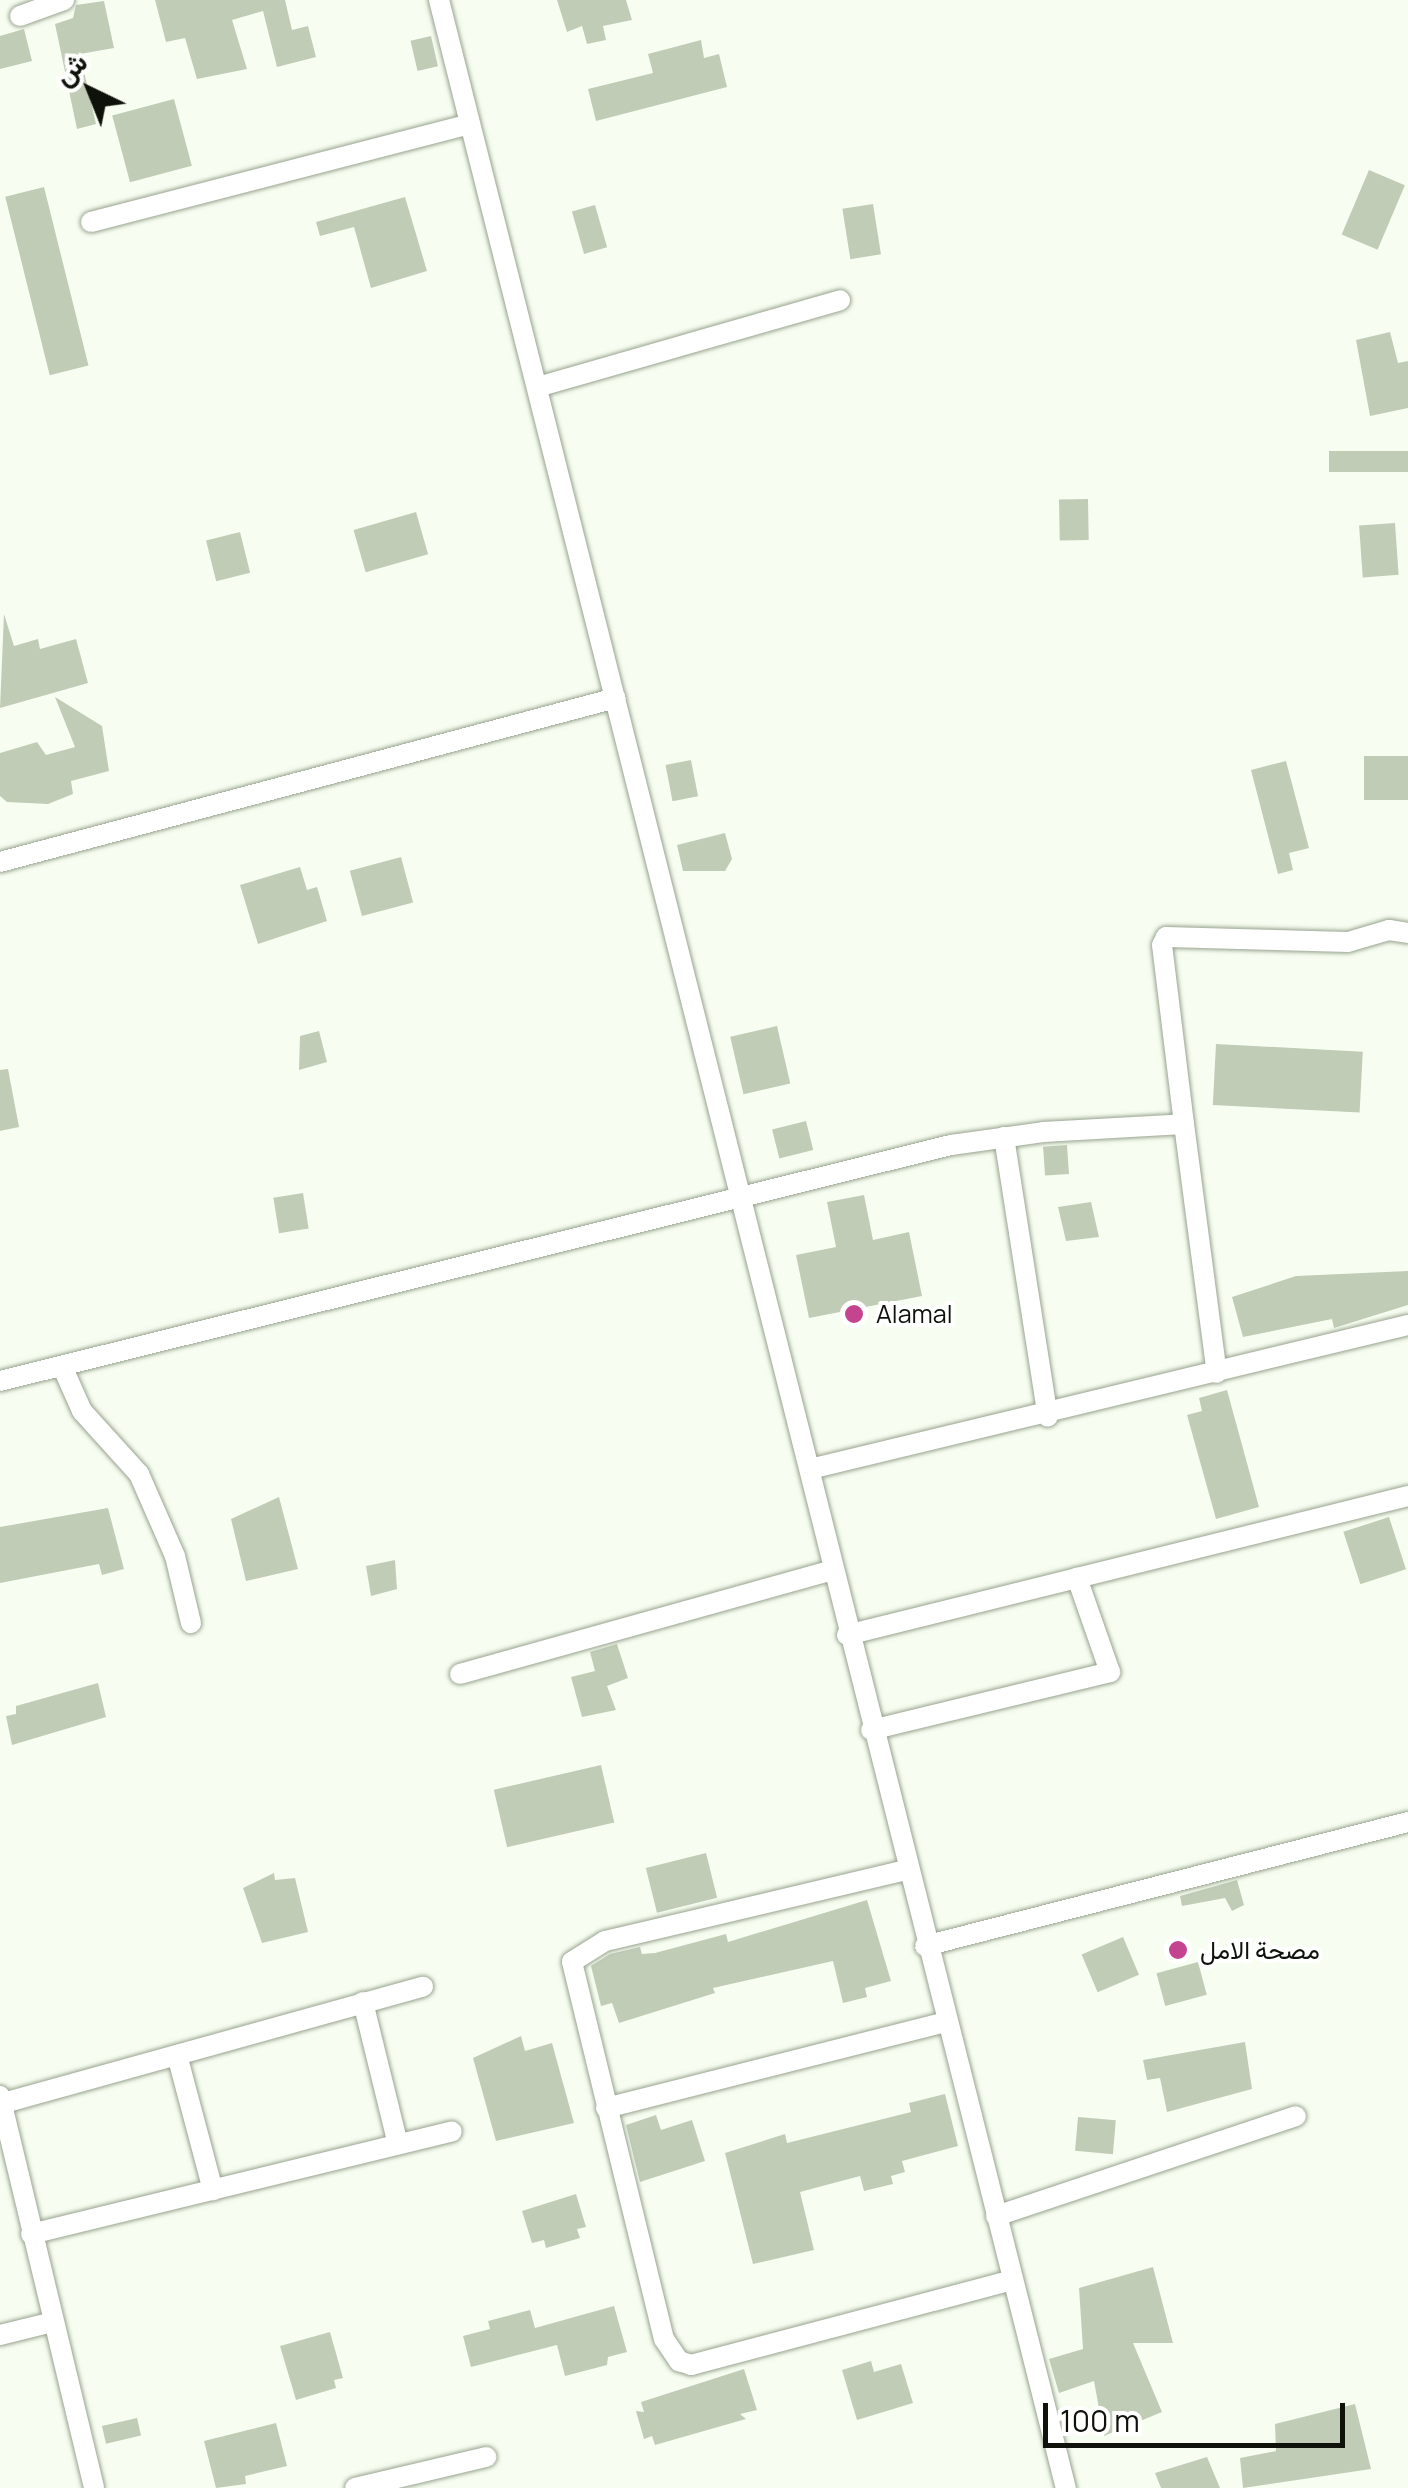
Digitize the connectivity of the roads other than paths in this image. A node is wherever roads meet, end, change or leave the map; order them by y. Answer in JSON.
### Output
{"nodes":[{"id":1,"x":64,"y":0,"type":"edge"},
{"id":2,"x":439,"y":0,"type":"edge"},
{"id":3,"x":20,"y":16,"type":"dead end"},
{"id":4,"x":470,"y":124,"type":"junction"},
{"id":5,"x":90,"y":222,"type":"dead end"},
{"id":6,"x":840,"y":300,"type":"dead end"},
{"id":7,"x":542,"y":386,"type":"junction"},
{"id":8,"x":616,"y":698,"type":"junction"},
{"id":9,"x":0,"y":862,"type":"edge"},
{"id":10,"x":1408,"y":933,"type":"edge"},
{"id":11,"x":1184,"y":1124,"type":"junction"},
{"id":12,"x":1004,"y":1137,"type":"junction"},
{"id":13,"x":744,"y":1195,"type":"junction"},
{"id":14,"x":1408,"y":1325,"type":"edge"},
{"id":15,"x":62,"y":1366,"type":"junction"},
{"id":16,"x":1217,"y":1373,"type":"junction"},
{"id":17,"x":0,"y":1381,"type":"edge"},
{"id":18,"x":1048,"y":1417,"type":"junction"},
{"id":19,"x":810,"y":1469,"type":"junction"},
{"id":20,"x":1408,"y":1496,"type":"edge"},
{"id":21,"x":832,"y":1570,"type":"junction"},
{"id":22,"x":1077,"y":1578,"type":"junction"},
{"id":23,"x":192,"y":1623,"type":"dead end"},
{"id":24,"x":847,"y":1635,"type":"junction"},
{"id":25,"x":460,"y":1674,"type":"dead end"},
{"id":26,"x":870,"y":1730,"type":"junction"},
{"id":27,"x":1408,"y":1822,"type":"edge"},
{"id":28,"x":906,"y":1870,"type":"junction"},
{"id":29,"x":925,"y":1946,"type":"junction"},
{"id":30,"x":423,"y":1987,"type":"dead end"},
{"id":31,"x":363,"y":2002,"type":"junction"},
{"id":32,"x":945,"y":2022,"type":"junction"},
{"id":33,"x":177,"y":2055,"type":"junction"},
{"id":34,"x":1,"y":2101,"type":"edge"},
{"id":35,"x":606,"y":2108,"type":"junction"},
{"id":36,"x":1296,"y":2116,"type":"dead end"},
{"id":37,"x":452,"y":2130,"type":"dead end"},
{"id":38,"x":398,"y":2144,"type":"junction"},
{"id":39,"x":212,"y":2190,"type":"junction"},
{"id":40,"x":996,"y":2216,"type":"junction"},
{"id":41,"x":31,"y":2234,"type":"junction"},
{"id":42,"x":1012,"y":2280,"type":"junction"},
{"id":43,"x":53,"y":2322,"type":"junction"},
{"id":44,"x":0,"y":2334,"type":"edge"},
{"id":45,"x":486,"y":2457,"type":"dead end"},
{"id":46,"x":1062,"y":2487,"type":"edge"},
{"id":47,"x":94,"y":2488,"type":"edge"},
{"id":48,"x":355,"y":2488,"type":"edge"}],
"edges":[{"from":1,"to":3,"type":"street"},
{"from":2,"to":4,"type":"street"},
{"from":4,"to":5,"type":"street"},
{"from":4,"to":7,"type":"street"},
{"from":6,"to":7,"type":"street"},
{"from":7,"to":8,"type":"street"},
{"from":8,"to":9,"type":"street"},
{"from":8,"to":13,"type":"street"},
{"from":10,"to":11,"type":"street"},
{"from":11,"to":12,"type":"street"},
{"from":11,"to":16,"type":"street"},
{"from":12,"to":13,"type":"street"},
{"from":12,"to":18,"type":"street"},
{"from":13,"to":15,"type":"street"},
{"from":13,"to":19,"type":"street"},
{"from":14,"to":16,"type":"street"},
{"from":15,"to":17,"type":"street"},
{"from":15,"to":23,"type":"street"},
{"from":16,"to":18,"type":"street"},
{"from":18,"to":19,"type":"street"},
{"from":19,"to":21,"type":"street"},
{"from":20,"to":22,"type":"street"},
{"from":21,"to":24,"type":"street"},
{"from":21,"to":25,"type":"street"},
{"from":22,"to":24,"type":"street"},
{"from":22,"to":26,"type":"street"},
{"from":24,"to":26,"type":"street"},
{"from":26,"to":28,"type":"street"},
{"from":27,"to":29,"type":"street"},
{"from":28,"to":29,"type":"street"},
{"from":28,"to":35,"type":"street"},
{"from":29,"to":32,"type":"street"},
{"from":30,"to":31,"type":"street"},
{"from":31,"to":33,"type":"street"},
{"from":31,"to":38,"type":"street"},
{"from":32,"to":35,"type":"street"},
{"from":32,"to":40,"type":"street"},
{"from":33,"to":34,"type":"street"},
{"from":33,"to":39,"type":"street"},
{"from":34,"to":41,"type":"street"},
{"from":35,"to":42,"type":"street"},
{"from":36,"to":40,"type":"street"},
{"from":37,"to":38,"type":"street"},
{"from":38,"to":39,"type":"street"},
{"from":39,"to":41,"type":"street"},
{"from":40,"to":42,"type":"street"},
{"from":41,"to":43,"type":"street"},
{"from":42,"to":46,"type":"street"},
{"from":43,"to":44,"type":"street"},
{"from":43,"to":47,"type":"street"},
{"from":45,"to":48,"type":"street"}]}
